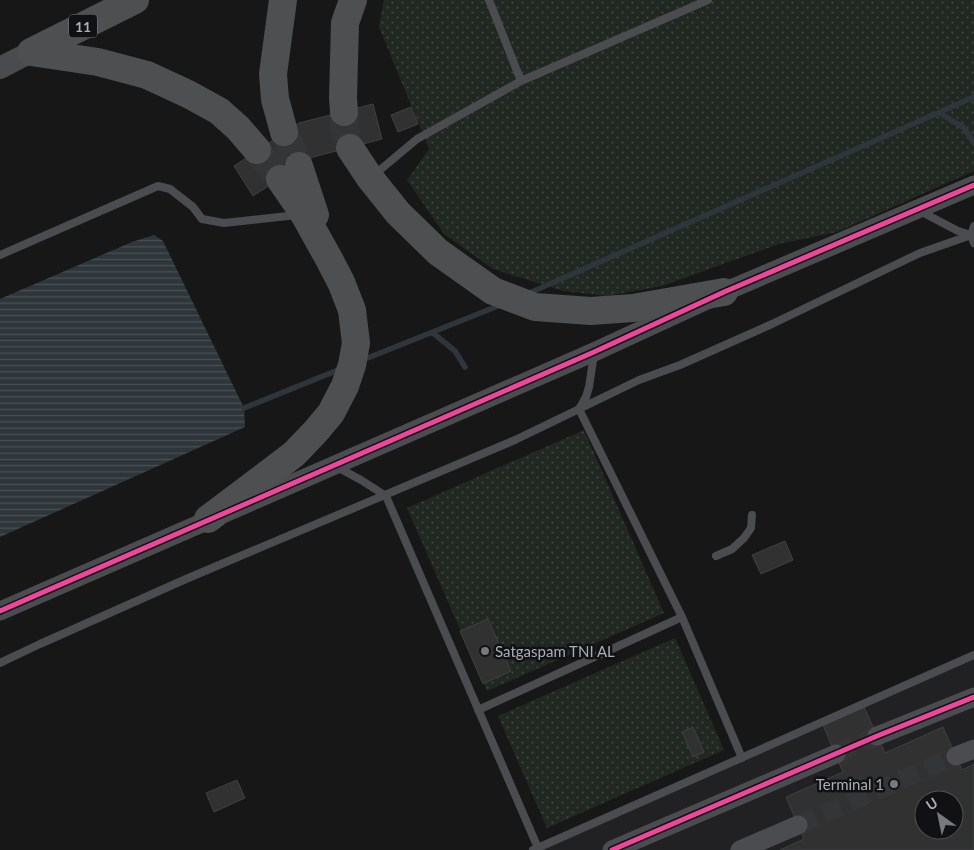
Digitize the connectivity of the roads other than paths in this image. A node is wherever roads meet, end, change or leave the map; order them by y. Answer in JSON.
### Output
{"nodes":[{"id":1,"x":135,"y":0,"type":"edge"},
{"id":2,"x":283,"y":0,"type":"edge"},
{"id":3,"x":353,"y":0,"type":"edge"},
{"id":4,"x":489,"y":0,"type":"edge"},
{"id":5,"x":708,"y":0,"type":"edge"},
{"id":6,"x":31,"y":52,"type":"junction"},
{"id":7,"x":0,"y":68,"type":"edge"},
{"id":8,"x":521,"y":81,"type":"junction"},
{"id":9,"x":344,"y":112,"type":"tunnel mouth"},
{"id":10,"x":284,"y":132,"type":"tunnel mouth"},
{"id":11,"x":350,"y":148,"type":"tunnel mouth"},
{"id":12,"x":257,"y":150,"type":"tunnel mouth"},
{"id":13,"x":370,"y":178,"type":"junction"},
{"id":14,"x":974,"y":185,"type":"edge"},
{"id":15,"x":918,"y":210,"type":"junction"},
{"id":16,"x":304,"y":214,"type":"junction"},
{"id":17,"x":974,"y":226,"type":"edge"},
{"id":18,"x":973,"y":238,"type":"edge"},
{"id":19,"x":0,"y":255,"type":"edge"},
{"id":20,"x":329,"y":259,"type":"junction"},
{"id":21,"x":724,"y":292,"type":"junction"},
{"id":22,"x":594,"y":352,"type":"junction"},
{"id":23,"x":579,"y":409,"type":"junction"},
{"id":24,"x":333,"y":465,"type":"junction"},
{"id":25,"x":386,"y":496,"type":"junction"},
{"id":26,"x":752,"y":515,"type":"dead end"},
{"id":27,"x":208,"y":519,"type":"junction"},
{"id":28,"x":716,"y":556,"type":"dead end"},
{"id":29,"x":0,"y":611,"type":"edge"},
{"id":30,"x":682,"y":617,"type":"junction"},
{"id":31,"x":974,"y":655,"type":"edge"},
{"id":32,"x":0,"y":663,"type":"edge"},
{"id":33,"x":974,"y":697,"type":"edge"},
{"id":34,"x":478,"y":710,"type":"junction"},
{"id":35,"x":877,"y":736,"type":"tunnel mouth"},
{"id":36,"x":974,"y":749,"type":"edge"},
{"id":37,"x":836,"y":754,"type":"tunnel mouth"},
{"id":38,"x":956,"y":756,"type":"tunnel mouth"},
{"id":39,"x":742,"y":758,"type":"junction"},
{"id":40,"x":798,"y":825,"type":"tunnel mouth"},
{"id":41,"x":535,"y":849,"type":"edge"},
{"id":42,"x":612,"y":850,"type":"edge"},
{"id":43,"x":740,"y":850,"type":"edge"}],
"edges":[{"from":1,"to":6,"type":"highway","number":"11"},
{"from":2,"to":10,"type":"highway"},
{"from":3,"to":9,"type":"highway"},
{"from":4,"to":8,"type":"lane"},
{"from":5,"to":8,"type":"lane"},
{"from":6,"to":7,"type":"main road"},
{"from":6,"to":12,"type":"highway"},
{"from":8,"to":13,"type":"lane"},
{"from":11,"to":13,"type":"highway"},
{"from":13,"to":21,"type":"highway"},
{"from":14,"to":15,"type":"street"},
{"from":15,"to":18,"type":"lane"},
{"from":15,"to":21,"type":"street"},
{"from":16,"to":19,"type":"lane"},
{"from":16,"to":20,"type":"highway"},
{"from":16,"to":20,"type":"highway"},
{"from":17,"to":18,"type":"lane"},
{"from":18,"to":23,"type":"lane"},
{"from":20,"to":27,"type":"highway"},
{"from":21,"to":22,"type":"street"},
{"from":22,"to":23,"type":"lane"},
{"from":22,"to":24,"type":"street"},
{"from":23,"to":25,"type":"lane"},
{"from":23,"to":30,"type":"lane"},
{"from":24,"to":25,"type":"lane"},
{"from":24,"to":27,"type":"street"},
{"from":25,"to":32,"type":"lane"},
{"from":25,"to":34,"type":"lane"},
{"from":26,"to":28,"type":"lane"},
{"from":27,"to":29,"type":"street"},
{"from":30,"to":34,"type":"lane"},
{"from":30,"to":39,"type":"lane"},
{"from":31,"to":39,"type":"lane"},
{"from":33,"to":35,"type":"street"},
{"from":34,"to":41,"type":"lane"},
{"from":36,"to":38,"type":"street"},
{"from":37,"to":42,"type":"street"},
{"from":39,"to":41,"type":"lane"},
{"from":40,"to":43,"type":"street"}]}
